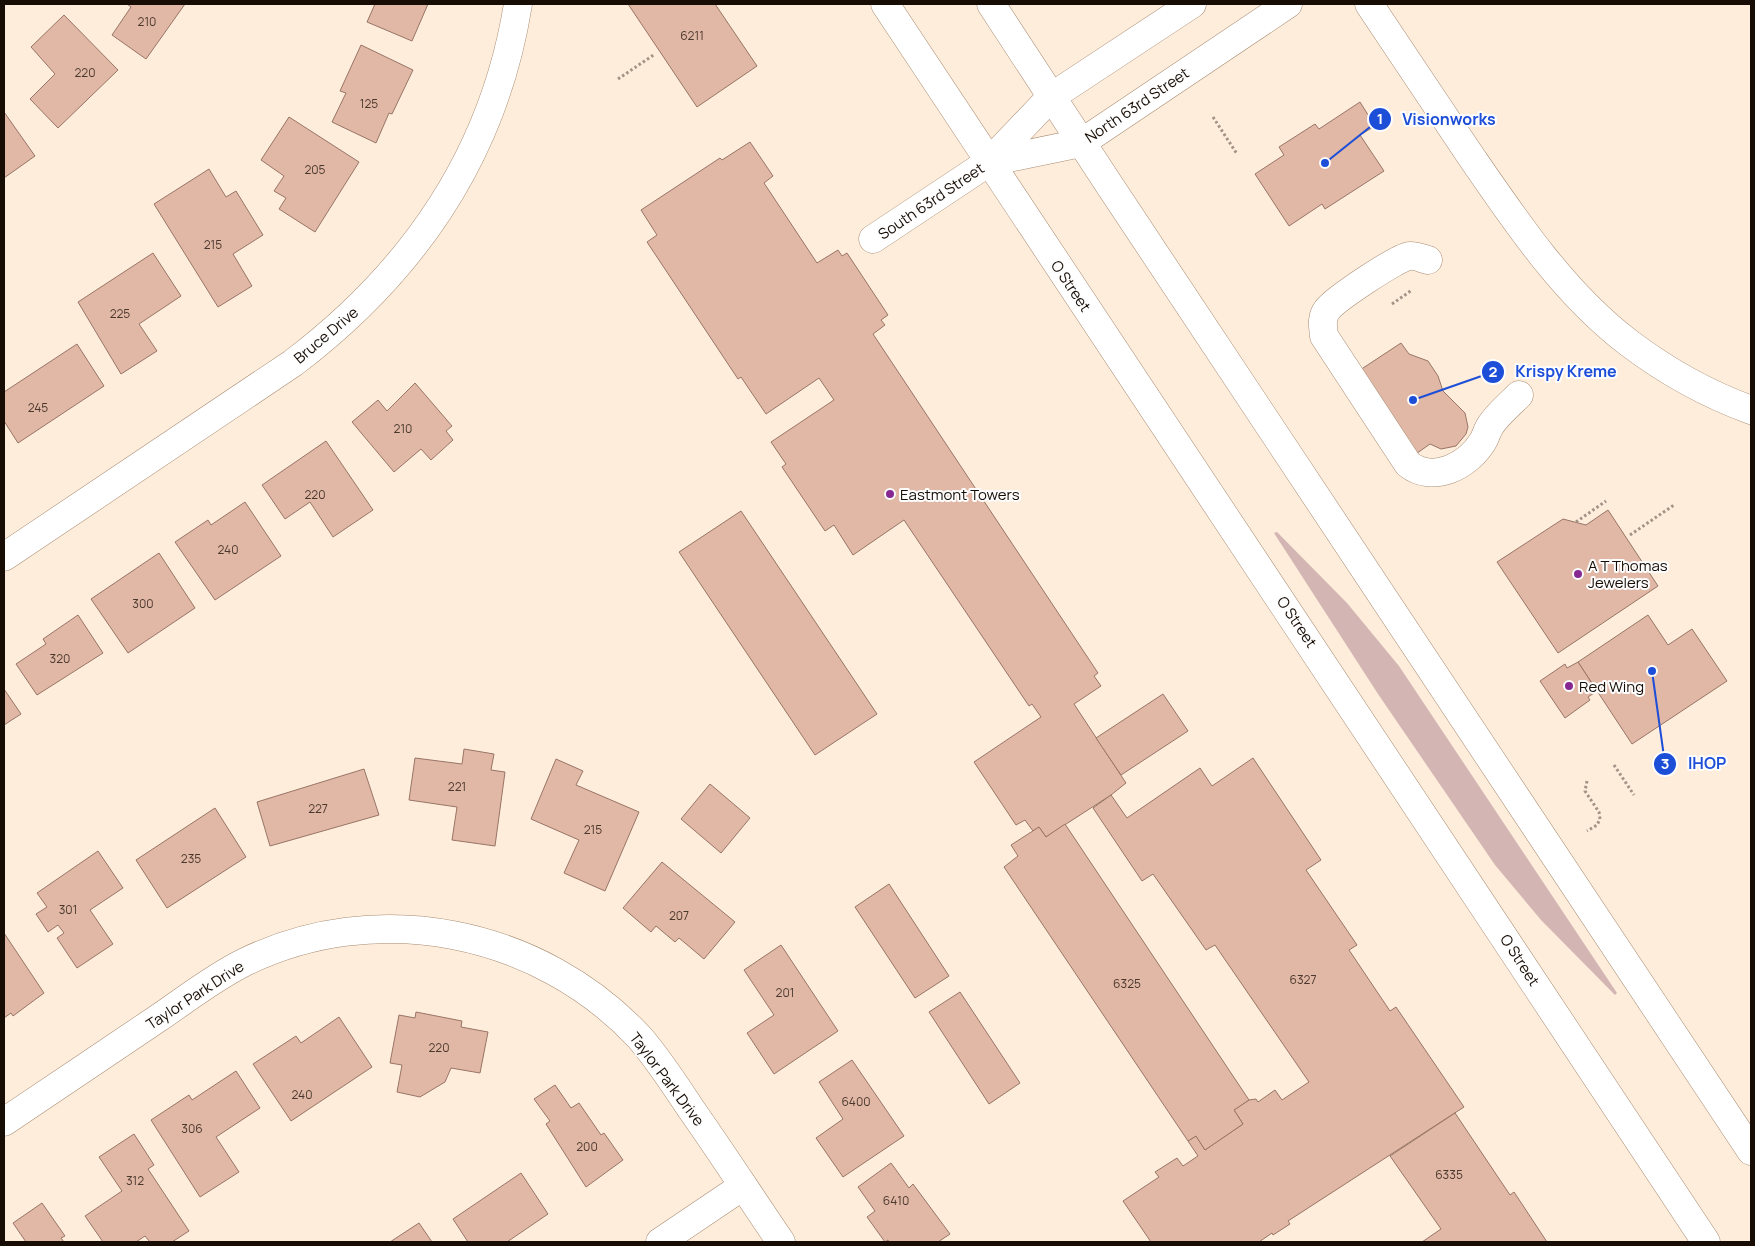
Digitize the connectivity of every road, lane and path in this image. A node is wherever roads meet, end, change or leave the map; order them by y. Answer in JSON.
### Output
{"nodes":[{"id":1,"x":518,"y":4,"type":"edge"},
{"id":2,"x":885,"y":4,"type":"edge"},
{"id":3,"x":991,"y":4,"type":"edge"},
{"id":4,"x":1192,"y":4,"type":"edge"},
{"id":5,"x":1288,"y":4,"type":"edge"},
{"id":6,"x":1369,"y":4,"type":"edge"},
{"id":7,"x":655,"y":54,"type":"dead end"},
{"id":8,"x":618,"y":79,"type":"dead end"},
{"id":9,"x":1051,"y":96,"type":"junction"},
{"id":10,"x":1213,"y":117,"type":"dead end"},
{"id":11,"x":1081,"y":143,"type":"junction"},
{"id":12,"x":1237,"y":154,"type":"dead end"},
{"id":13,"x":988,"y":162,"type":"junction"},
{"id":14,"x":873,"y":239,"type":"dead end"},
{"id":15,"x":1428,"y":260,"type":"dead end"},
{"id":16,"x":1519,"y":395,"type":"dead end"},
{"id":17,"x":1751,"y":410,"type":"edge"},
{"id":18,"x":1606,"y":501,"type":"dead end"},
{"id":19,"x":1674,"y":505,"type":"dead end"},
{"id":20,"x":1576,"y":522,"type":"dead end"},
{"id":21,"x":1630,"y":535,"type":"dead end"},
{"id":22,"x":4,"y":557,"type":"edge"},
{"id":23,"x":1614,"y":765,"type":"dead end"},
{"id":24,"x":1587,"y":781,"type":"dead end"},
{"id":25,"x":1634,"y":795,"type":"dead end"},
{"id":26,"x":1587,"y":831,"type":"dead end"},
{"id":27,"x":4,"y":1122,"type":"edge"},
{"id":28,"x":1751,"y":1151,"type":"edge"},
{"id":29,"x":743,"y":1186,"type":"junction"},
{"id":30,"x":660,"y":1242,"type":"edge"},
{"id":31,"x":781,"y":1242,"type":"edge"},
{"id":32,"x":1706,"y":1242,"type":"edge"}],
"edges":[{"from":1,"to":22,"type":"main road","name":"Bruce Drive"},
{"from":2,"to":13,"type":"main road","name":"O Street"},
{"from":3,"to":9,"type":"main road"},
{"from":4,"to":9,"type":"main road"},
{"from":5,"to":11,"type":"main road","name":"North 63rd Street"},
{"from":6,"to":17,"type":"main road"},
{"from":7,"to":8,"type":"path"},
{"from":9,"to":11,"type":"main road"},
{"from":9,"to":13,"type":"main road"},
{"from":10,"to":12,"type":"path"},
{"from":11,"to":13,"type":"main road","name":"North 63rd Street"},
{"from":11,"to":28,"type":"main road"},
{"from":13,"to":14,"type":"main road","name":"South 63rd Street"},
{"from":13,"to":32,"type":"main road","name":"O Street"},
{"from":15,"to":16,"type":"main road"},
{"from":18,"to":20,"type":"path"},
{"from":19,"to":21,"type":"path"},
{"from":23,"to":25,"type":"path"},
{"from":24,"to":26,"type":"path"},
{"from":27,"to":29,"type":"main road","name":"Taylor Park Drive"},
{"from":29,"to":30,"type":"main road"},
{"from":29,"to":31,"type":"main road","name":"Taylor Park Drive"}]}
